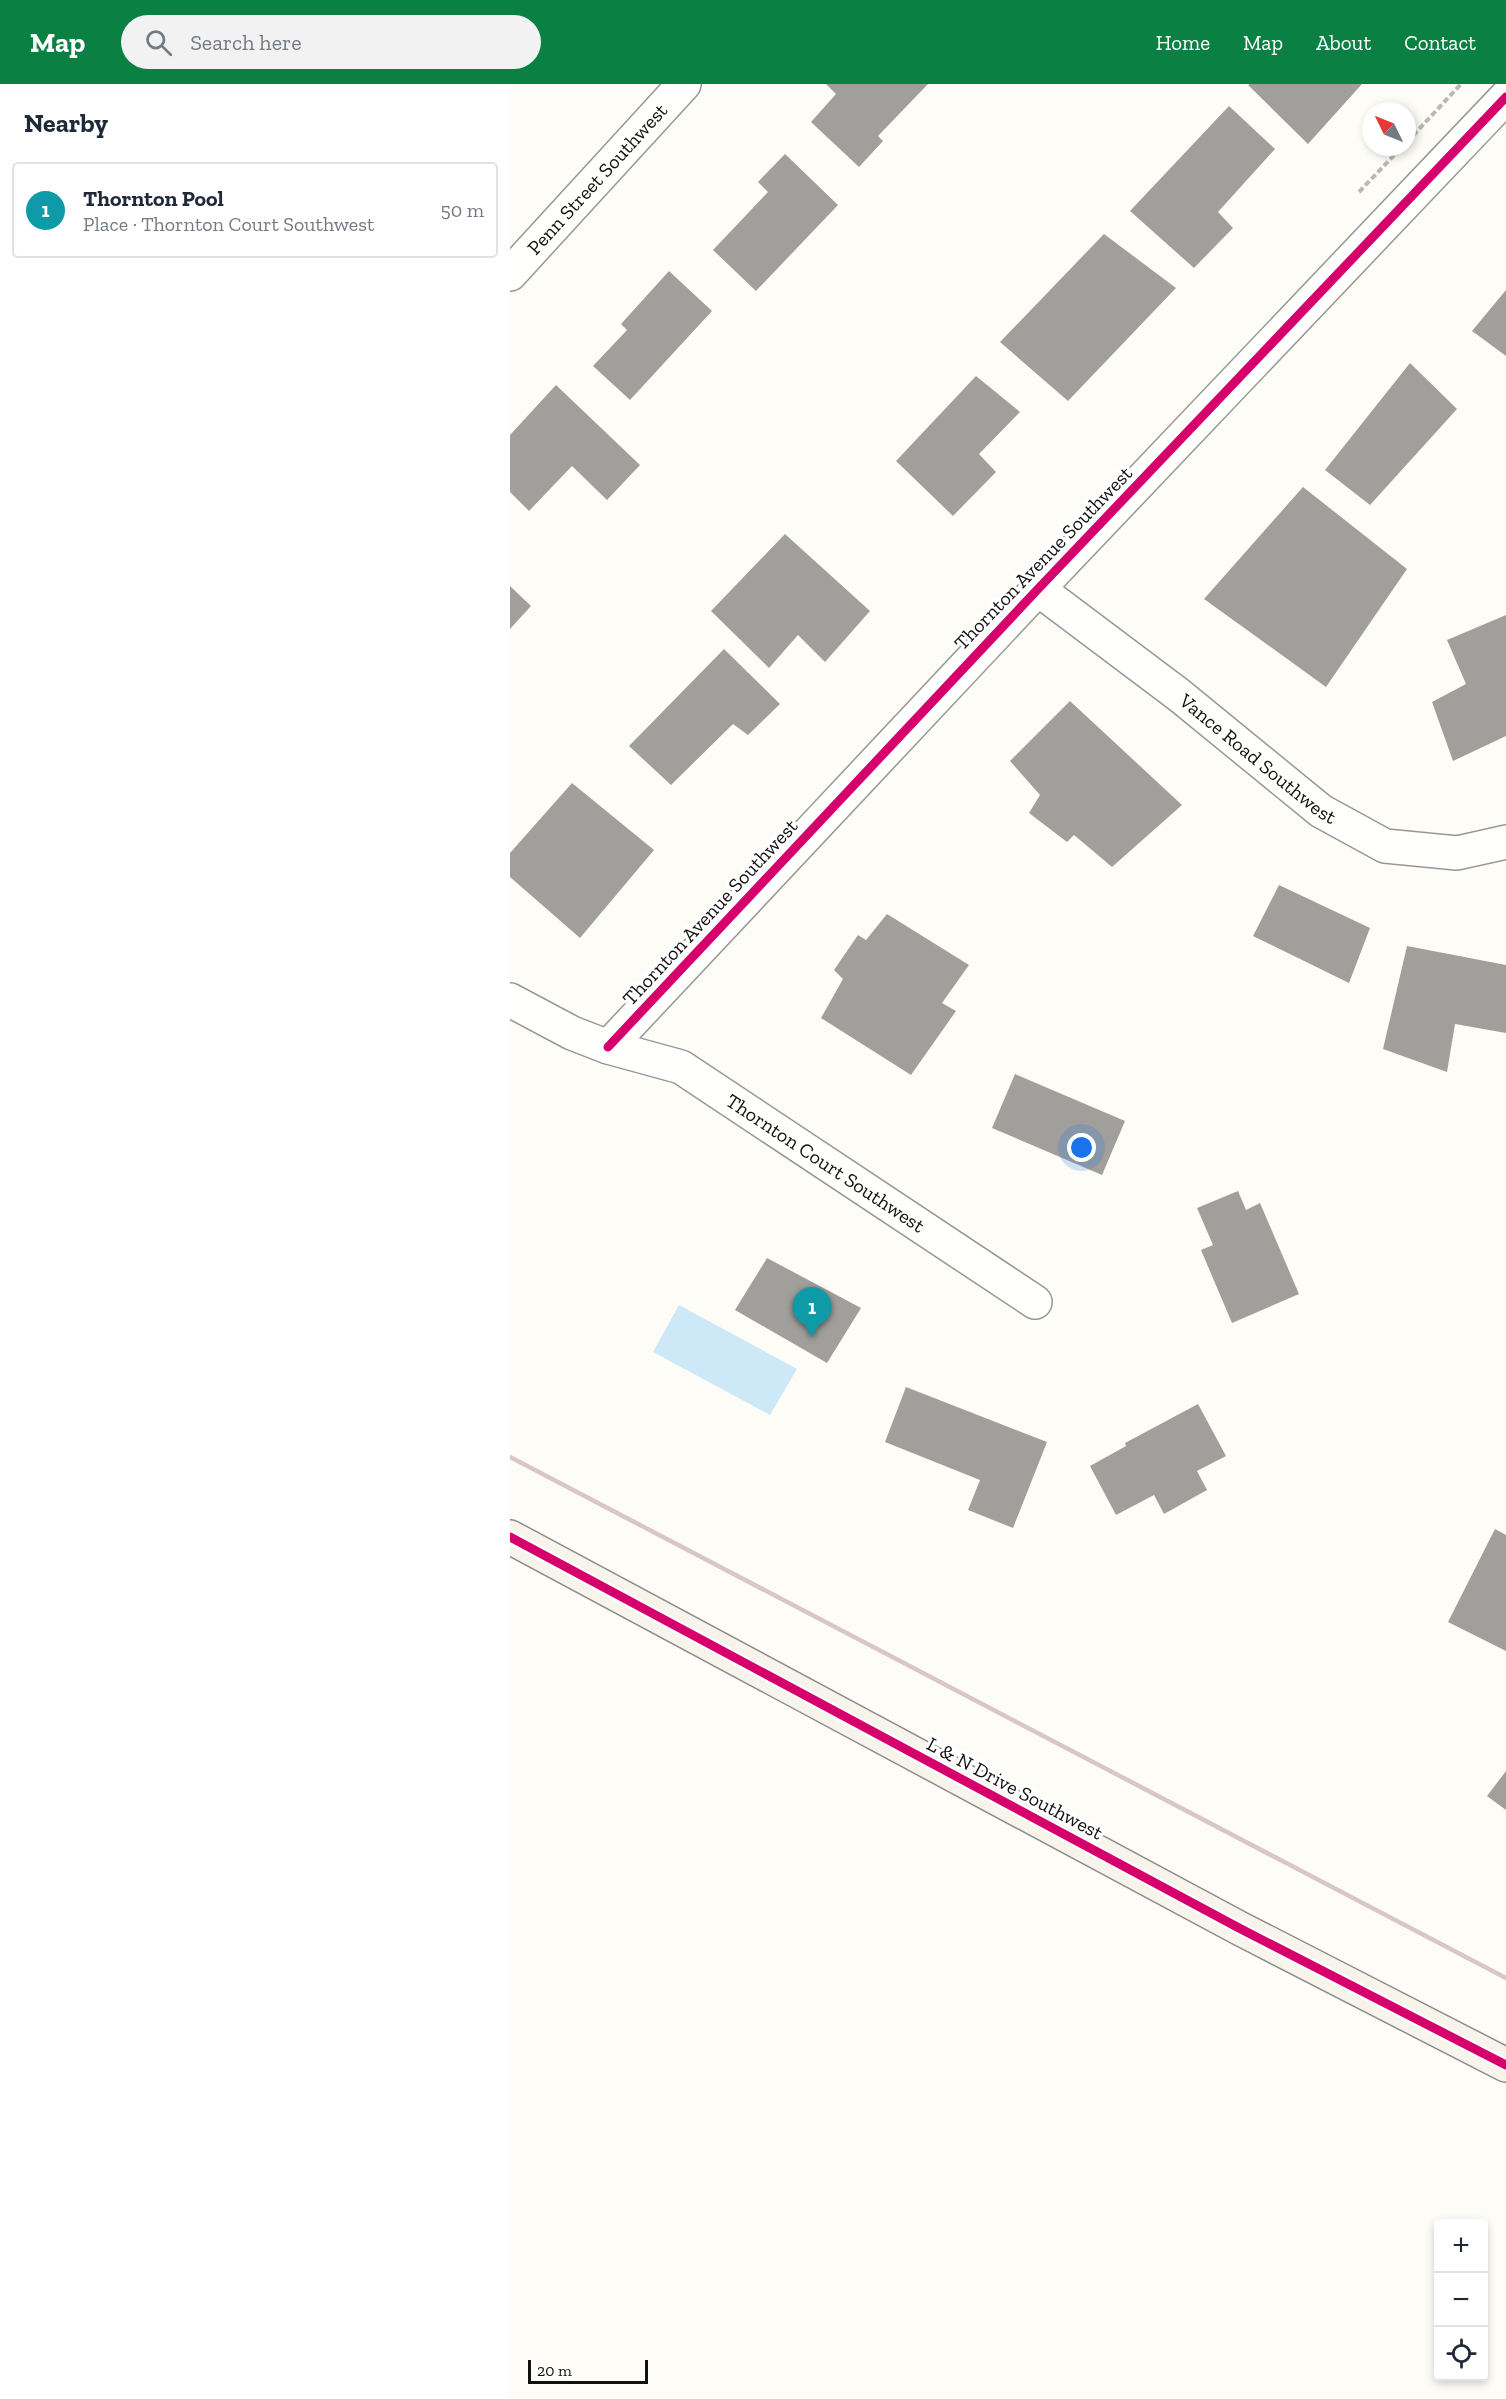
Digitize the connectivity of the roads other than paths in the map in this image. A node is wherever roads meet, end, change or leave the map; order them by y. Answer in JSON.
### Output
{"nodes":[{"id":1,"x":684,"y":84,"type":"edge"},
{"id":2,"x":1506,"y":97,"type":"edge"},
{"id":3,"x":510,"y":274,"type":"edge"},
{"id":4,"x":1038,"y":589,"type":"junction"},
{"id":5,"x":1506,"y":842,"type":"edge"},
{"id":6,"x":510,"y":1000,"type":"edge"},
{"id":7,"x":608,"y":1047,"type":"junction"},
{"id":8,"x":1035,"y":1302,"type":"dead end"},
{"id":9,"x":510,"y":1537,"type":"edge"},
{"id":10,"x":1506,"y":2065,"type":"edge"}],
"edges":[{"from":1,"to":3,"type":"street","name":"Penn Street Southwest"},
{"from":2,"to":4,"type":"street","name":"Thornton Avenue Southwest"},
{"from":4,"to":5,"type":"street","name":"Vance Road Southwest"},
{"from":4,"to":7,"type":"street","name":"Thornton Avenue Southwest"},
{"from":6,"to":7,"type":"street","name":"Thornton Court Southwest"},
{"from":7,"to":8,"type":"street","name":"Thornton Court Southwest"},
{"from":9,"to":10,"type":"street","name":"L & N Drive Southwest"}]}
